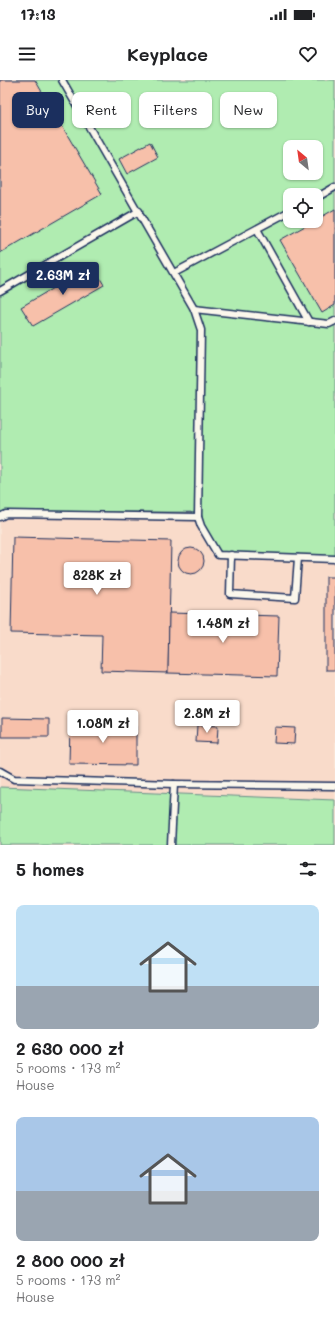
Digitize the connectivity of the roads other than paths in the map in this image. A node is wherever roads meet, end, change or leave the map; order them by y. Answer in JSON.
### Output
{"nodes":[{"id":1,"x":62,"y":80,"type":"edge"},
{"id":2,"x":335,"y":187,"type":"edge"},
{"id":3,"x":323,"y":194,"type":"edge"},
{"id":4,"x":139,"y":211,"type":"junction"},
{"id":5,"x":283,"y":215,"type":"edge"},
{"id":6,"x":257,"y":229,"type":"junction"},
{"id":7,"x":174,"y":273,"type":"junction"},
{"id":8,"x":0,"y":291,"type":"edge"},
{"id":9,"x":194,"y":309,"type":"junction"},
{"id":10,"x":335,"y":321,"type":"edge"},
{"id":11,"x":308,"y":322,"type":"junction"},
{"id":12,"x":329,"y":324,"type":"junction"},
{"id":13,"x":335,"y":328,"type":"edge"},
{"id":14,"x":0,"y":517,"type":"edge"},
{"id":15,"x":198,"y":517,"type":"junction"},
{"id":16,"x":230,"y":555,"type":"junction"},
{"id":17,"x":298,"y":558,"type":"junction"},
{"id":18,"x":335,"y":559,"type":"edge"},
{"id":19,"x":0,"y":771,"type":"edge"},
{"id":20,"x":174,"y":784,"type":"junction"},
{"id":21,"x":335,"y":786,"type":"edge"},
{"id":22,"x":172,"y":845,"type":"edge"}],
"edges":[{"from":1,"to":4,"type":"lane"},
{"from":2,"to":3,"type":"lane"},
{"from":4,"to":7,"type":"lane"},
{"from":4,"to":8,"type":"lane"},
{"from":5,"to":6,"type":"lane"},
{"from":6,"to":7,"type":"lane"},
{"from":6,"to":11,"type":"lane"},
{"from":7,"to":9,"type":"lane"},
{"from":9,"to":11,"type":"lane"},
{"from":9,"to":15,"type":"lane"},
{"from":10,"to":12,"type":"lane"},
{"from":11,"to":12,"type":"lane"},
{"from":12,"to":13,"type":"lane"},
{"from":14,"to":15,"type":"lane"},
{"from":15,"to":16,"type":"lane"},
{"from":16,"to":17,"type":"lane"},
{"from":16,"to":17,"type":"lane"},
{"from":17,"to":18,"type":"lane"},
{"from":19,"to":20,"type":"lane"},
{"from":20,"to":21,"type":"lane"},
{"from":20,"to":22,"type":"lane"}]}
